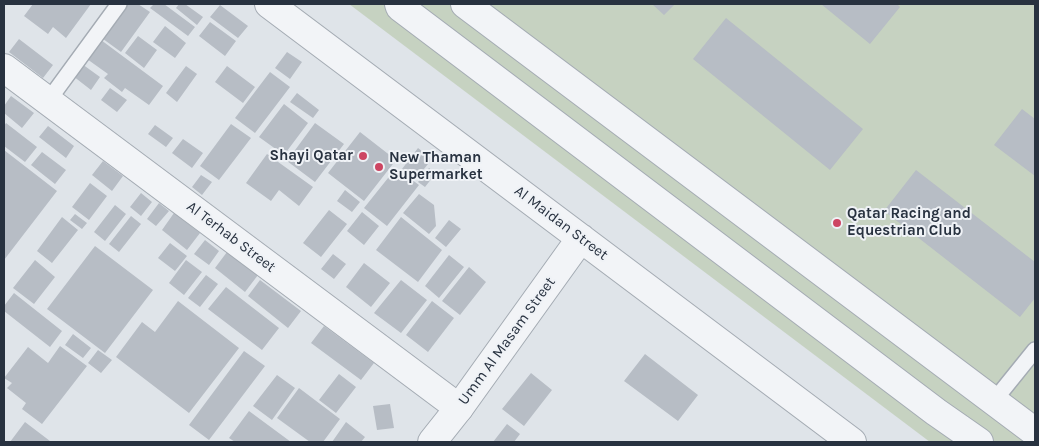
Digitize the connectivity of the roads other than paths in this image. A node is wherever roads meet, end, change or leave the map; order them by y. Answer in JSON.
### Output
{"nodes":[{"id":1,"x":119,"y":4,"type":"edge"},
{"id":2,"x":269,"y":4,"type":"edge"},
{"id":3,"x":398,"y":4,"type":"edge"},
{"id":4,"x":465,"y":4,"type":"edge"},
{"id":5,"x":4,"y":68,"type":"edge"},
{"id":6,"x":48,"y":100,"type":"junction"},
{"id":7,"x":581,"y":238,"type":"junction"},
{"id":8,"x":1035,"y":350,"type":"edge"},
{"id":9,"x":994,"y":402,"type":"junction"},
{"id":10,"x":459,"y":408,"type":"junction"},
{"id":11,"x":1035,"y":432,"type":"edge"},
{"id":12,"x":432,"y":442,"type":"edge"},
{"id":13,"x":852,"y":442,"type":"edge"},
{"id":14,"x":979,"y":442,"type":"edge"}],
"edges":[{"from":1,"to":6,"type":"lane"},
{"from":2,"to":7,"type":"street","name":"Al Maidan Street"},
{"from":3,"to":14,"type":"street"},
{"from":4,"to":9,"type":"street"},
{"from":5,"to":6,"type":"street","name":"Al Terhab Street"},
{"from":6,"to":10,"type":"street","name":"Al Terhab Street"},
{"from":7,"to":10,"type":"street","name":"Umm Al Masam Street"},
{"from":7,"to":13,"type":"street","name":"Al Maidan Street"},
{"from":8,"to":9,"type":"lane"},
{"from":9,"to":11,"type":"street"},
{"from":10,"to":12,"type":"street","name":"Umm Al Masam Street"}]}
